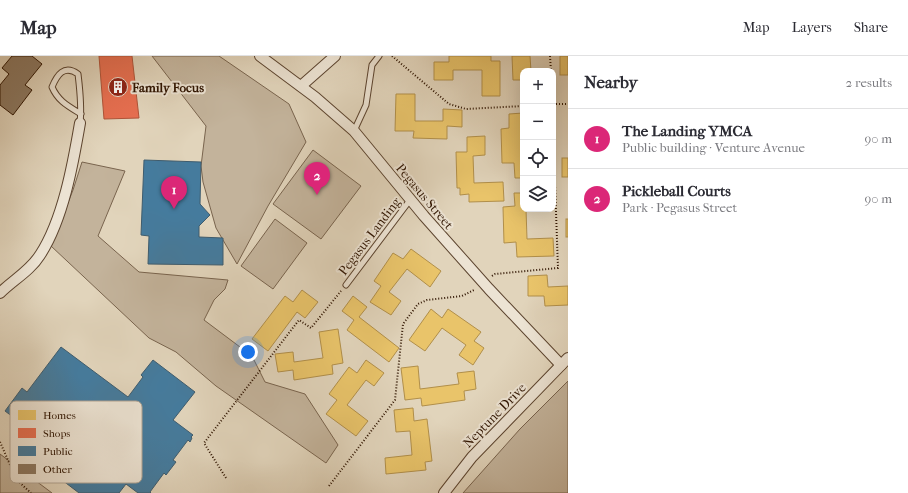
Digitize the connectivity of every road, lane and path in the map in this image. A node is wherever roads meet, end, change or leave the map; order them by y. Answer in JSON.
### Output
{"nodes":[{"id":1,"x":260,"y":56,"type":"edge"},
{"id":2,"x":335,"y":56,"type":"edge"},
{"id":3,"x":379,"y":56,"type":"edge"},
{"id":4,"x":392,"y":56,"type":"edge"},
{"id":5,"x":550,"y":56,"type":"edge"},
{"id":6,"x":551,"y":68,"type":"edge"},
{"id":7,"x":301,"y":86,"type":"junction"},
{"id":8,"x":556,"y":104,"type":"edge"},
{"id":9,"x":568,"y":104,"type":"edge"},
{"id":10,"x":520,"y":106,"type":"edge"},
{"id":11,"x":81,"y":118,"type":"junction"},
{"id":12,"x":354,"y":131,"type":"junction"},
{"id":13,"x":553,"y":140,"type":"edge"},
{"id":14,"x":410,"y":200,"type":"junction"},
{"id":15,"x":490,"y":279,"type":"dead end"},
{"id":16,"x":346,"y":285,"type":"joint"},
{"id":17,"x":477,"y":288,"type":"dead end"},
{"id":18,"x":0,"y":293,"type":"edge"},
{"id":19,"x":564,"y":361,"type":"edge"},
{"id":20,"x":0,"y":442,"type":"edge"},
{"id":21,"x":10,"y":465,"type":"edge"},
{"id":22,"x":226,"y":478,"type":"dead end"},
{"id":23,"x":20,"y":483,"type":"edge"},
{"id":24,"x":329,"y":486,"type":"dead end"},
{"id":25,"x":31,"y":493,"type":"edge"},
{"id":26,"x":444,"y":493,"type":"edge"}],
"edges":[{"from":1,"to":7,"type":"street","name":"Pegasus Street"},
{"from":2,"to":7,"type":"street"},
{"from":3,"to":12,"type":"lane"},
{"from":4,"to":10,"type":"path"},
{"from":5,"to":6,"type":"path"},
{"from":7,"to":12,"type":"street","name":"Pegasus Street"},
{"from":8,"to":9,"type":"path"},
{"from":11,"to":11,"type":"lane"},
{"from":11,"to":18,"type":"street"},
{"from":12,"to":14,"type":"street","name":"Pegasus Street"},
{"from":13,"to":15,"type":"path"},
{"from":14,"to":16,"type":"lane","name":"Pegasus Landing"},
{"from":14,"to":19,"type":"street","name":"Pegasus Street"},
{"from":16,"to":22,"type":"path"},
{"from":17,"to":24,"type":"path"},
{"from":19,"to":26,"type":"street","name":"Neptune Drive"},
{"from":20,"to":21,"type":"path"},
{"from":23,"to":25,"type":"path"}]}
